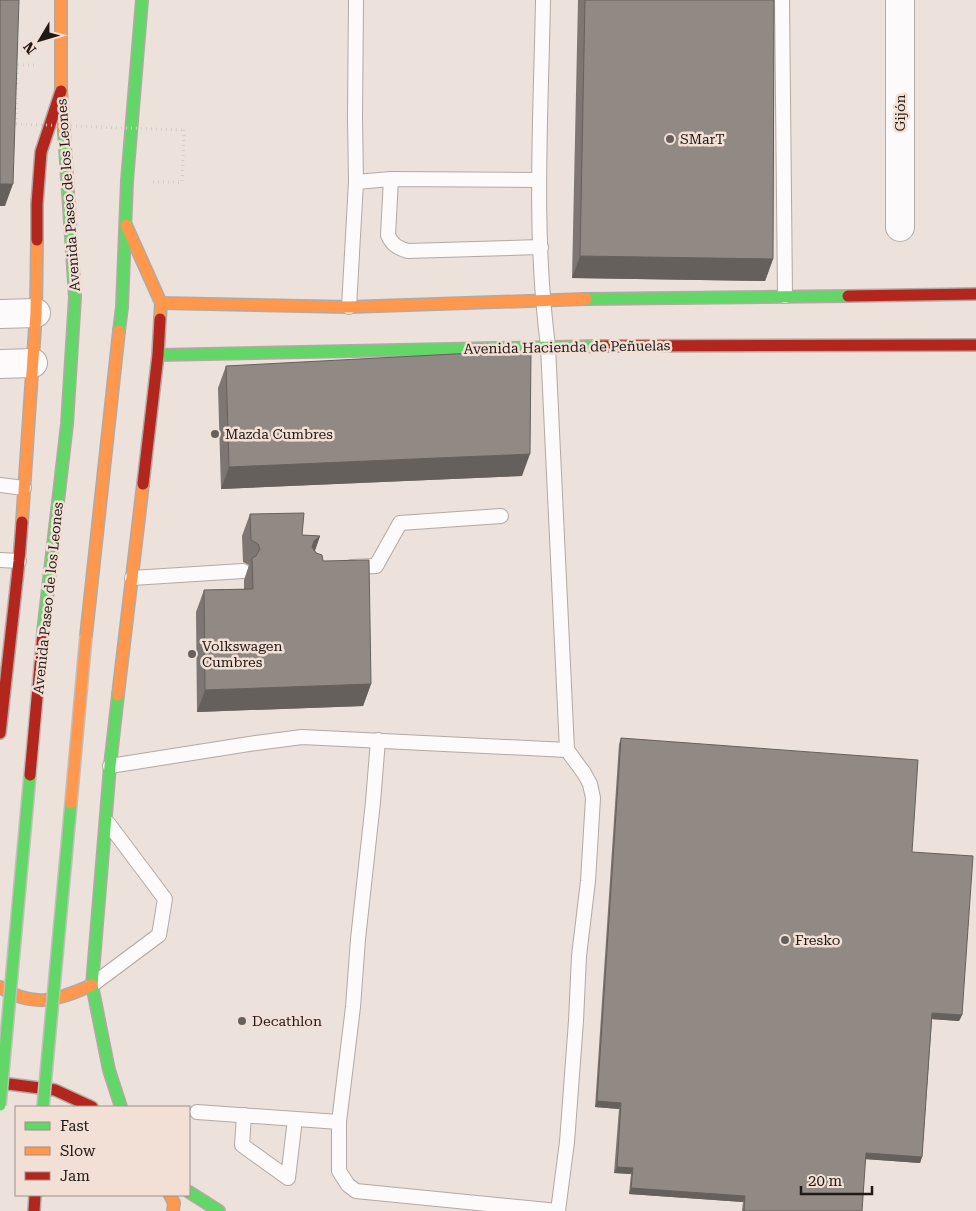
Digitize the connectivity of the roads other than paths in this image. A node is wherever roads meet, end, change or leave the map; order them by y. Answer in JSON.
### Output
{"nodes":[{"id":1,"x":61,"y":0,"type":"edge"},
{"id":2,"x":142,"y":0,"type":"edge"},
{"id":3,"x":356,"y":0,"type":"edge"},
{"id":4,"x":544,"y":0,"type":"edge"},
{"id":5,"x":782,"y":0,"type":"edge"},
{"id":6,"x":900,"y":0,"type":"edge"},
{"id":7,"x":61,"y":91,"type":"junction"},
{"id":8,"x":391,"y":179,"type":"junction"},
{"id":9,"x":538,"y":180,"type":"junction"},
{"id":10,"x":356,"y":182,"type":"junction"},
{"id":11,"x":126,"y":225,"type":"junction"},
{"id":12,"x":900,"y":227,"type":"dead end"},
{"id":13,"x":540,"y":247,"type":"junction"},
{"id":14,"x":976,"y":294,"type":"edge"},
{"id":15,"x":785,"y":296,"type":"junction"},
{"id":16,"x":542,"y":300,"type":"junction"},
{"id":17,"x":161,"y":303,"type":"junction"},
{"id":18,"x":349,"y":307,"type":"junction"},
{"id":19,"x":36,"y":313,"type":"junction"},
{"id":20,"x":0,"y":314,"type":"edge"},
{"id":21,"x":976,"y":345,"type":"edge"},
{"id":22,"x":548,"y":346,"type":"junction"},
{"id":23,"x":158,"y":355,"type":"junction"},
{"id":24,"x":33,"y":363,"type":"junction"},
{"id":25,"x":0,"y":364,"type":"edge"},
{"id":26,"x":0,"y":485,"type":"edge"},
{"id":27,"x":24,"y":488,"type":"junction"},
{"id":28,"x":501,"y":516,"type":"dead end"},
{"id":29,"x":0,"y":560,"type":"edge"},
{"id":30,"x":19,"y":561,"type":"junction"},
{"id":31,"x":340,"y":567,"type":"edge"},
{"id":32,"x":243,"y":571,"type":"dead end"},
{"id":33,"x":132,"y":578,"type":"junction"},
{"id":34,"x":0,"y":733,"type":"edge"},
{"id":35,"x":378,"y":740,"type":"junction"},
{"id":36,"x":567,"y":750,"type":"junction"},
{"id":37,"x":110,"y":766,"type":"junction"},
{"id":38,"x":106,"y":820,"type":"junction"},
{"id":39,"x":92,"y":985,"type":"junction"},
{"id":40,"x":0,"y":987,"type":"edge"},
{"id":41,"x":0,"y":1085,"type":"edge"},
{"id":42,"x":0,"y":1105,"type":"edge"},
{"id":43,"x":43,"y":1106,"type":"edge"},
{"id":44,"x":90,"y":1106,"type":"edge"},
{"id":45,"x":121,"y":1106,"type":"edge"},
{"id":46,"x":197,"y":1112,"type":"dead end"},
{"id":47,"x":244,"y":1116,"type":"junction"},
{"id":48,"x":295,"y":1119,"type":"junction"},
{"id":49,"x":339,"y":1122,"type":"junction"},
{"id":50,"x":190,"y":1193,"type":"edge"},
{"id":51,"x":35,"y":1196,"type":"edge"},
{"id":52,"x":170,"y":1196,"type":"edge"},
{"id":53,"x":34,"y":1211,"type":"edge"},
{"id":54,"x":173,"y":1211,"type":"edge"},
{"id":55,"x":219,"y":1211,"type":"edge"},
{"id":56,"x":558,"y":1211,"type":"edge"}],
"edges":[{"from":1,"to":7,"type":"street","name":"Avenida Paseo de los Leones"},
{"from":2,"to":11,"type":"street"},
{"from":3,"to":10,"type":"lane"},
{"from":4,"to":9,"type":"lane"},
{"from":5,"to":15,"type":"lane"},
{"from":6,"to":12,"type":"street","name":"Gijón"},
{"from":7,"to":19,"type":"street","name":"Avenida Paseo de los Leones"},
{"from":7,"to":42,"type":"street","name":"Avenida Paseo de los Leones","bridge":true},
{"from":8,"to":9,"type":"lane"},
{"from":8,"to":10,"type":"lane"},
{"from":8,"to":13,"type":"lane"},
{"from":9,"to":13,"type":"lane"},
{"from":10,"to":18,"type":"lane"},
{"from":11,"to":17,"type":"street"},
{"from":11,"to":43,"type":"street","bridge":true},
{"from":13,"to":16,"type":"lane"},
{"from":14,"to":15,"type":"street"},
{"from":15,"to":16,"type":"street"},
{"from":16,"to":18,"type":"street"},
{"from":16,"to":22,"type":"lane"},
{"from":17,"to":18,"type":"street"},
{"from":17,"to":23,"type":"street"},
{"from":19,"to":20,"type":"street"},
{"from":19,"to":24,"type":"street","name":"Avenida Paseo de los Leones"},
{"from":21,"to":22,"type":"street","name":"Avenida Hacienda de Peñuelas"},
{"from":22,"to":23,"type":"street","name":"Avenida Hacienda de Peñuelas"},
{"from":22,"to":36,"type":"lane"},
{"from":23,"to":33,"type":"street"},
{"from":24,"to":25,"type":"street"},
{"from":24,"to":27,"type":"street","name":"Avenida Paseo de los Leones"},
{"from":26,"to":27,"type":"lane"},
{"from":27,"to":30,"type":"street","name":"Avenida Paseo de los Leones"},
{"from":28,"to":31,"type":"lane"},
{"from":29,"to":30,"type":"lane"},
{"from":30,"to":34,"type":"street","name":"Avenida Paseo de los Leones"},
{"from":32,"to":33,"type":"lane"},
{"from":33,"to":37,"type":"street"},
{"from":35,"to":36,"type":"lane"},
{"from":35,"to":37,"type":"lane"},
{"from":35,"to":49,"type":"lane"},
{"from":36,"to":56,"type":"lane"},
{"from":37,"to":38,"type":"street"},
{"from":38,"to":39,"type":"street"},
{"from":38,"to":39,"type":"lane"},
{"from":39,"to":40,"type":"street"},
{"from":39,"to":45,"type":"street"},
{"from":41,"to":44,"type":"street"},
{"from":46,"to":47,"type":"lane"},
{"from":47,"to":48,"type":"lane"},
{"from":47,"to":48,"type":"lane"},
{"from":48,"to":49,"type":"lane"},
{"from":49,"to":56,"type":"lane"},
{"from":50,"to":55,"type":"street"},
{"from":51,"to":53,"type":"street"},
{"from":52,"to":54,"type":"street"}]}
